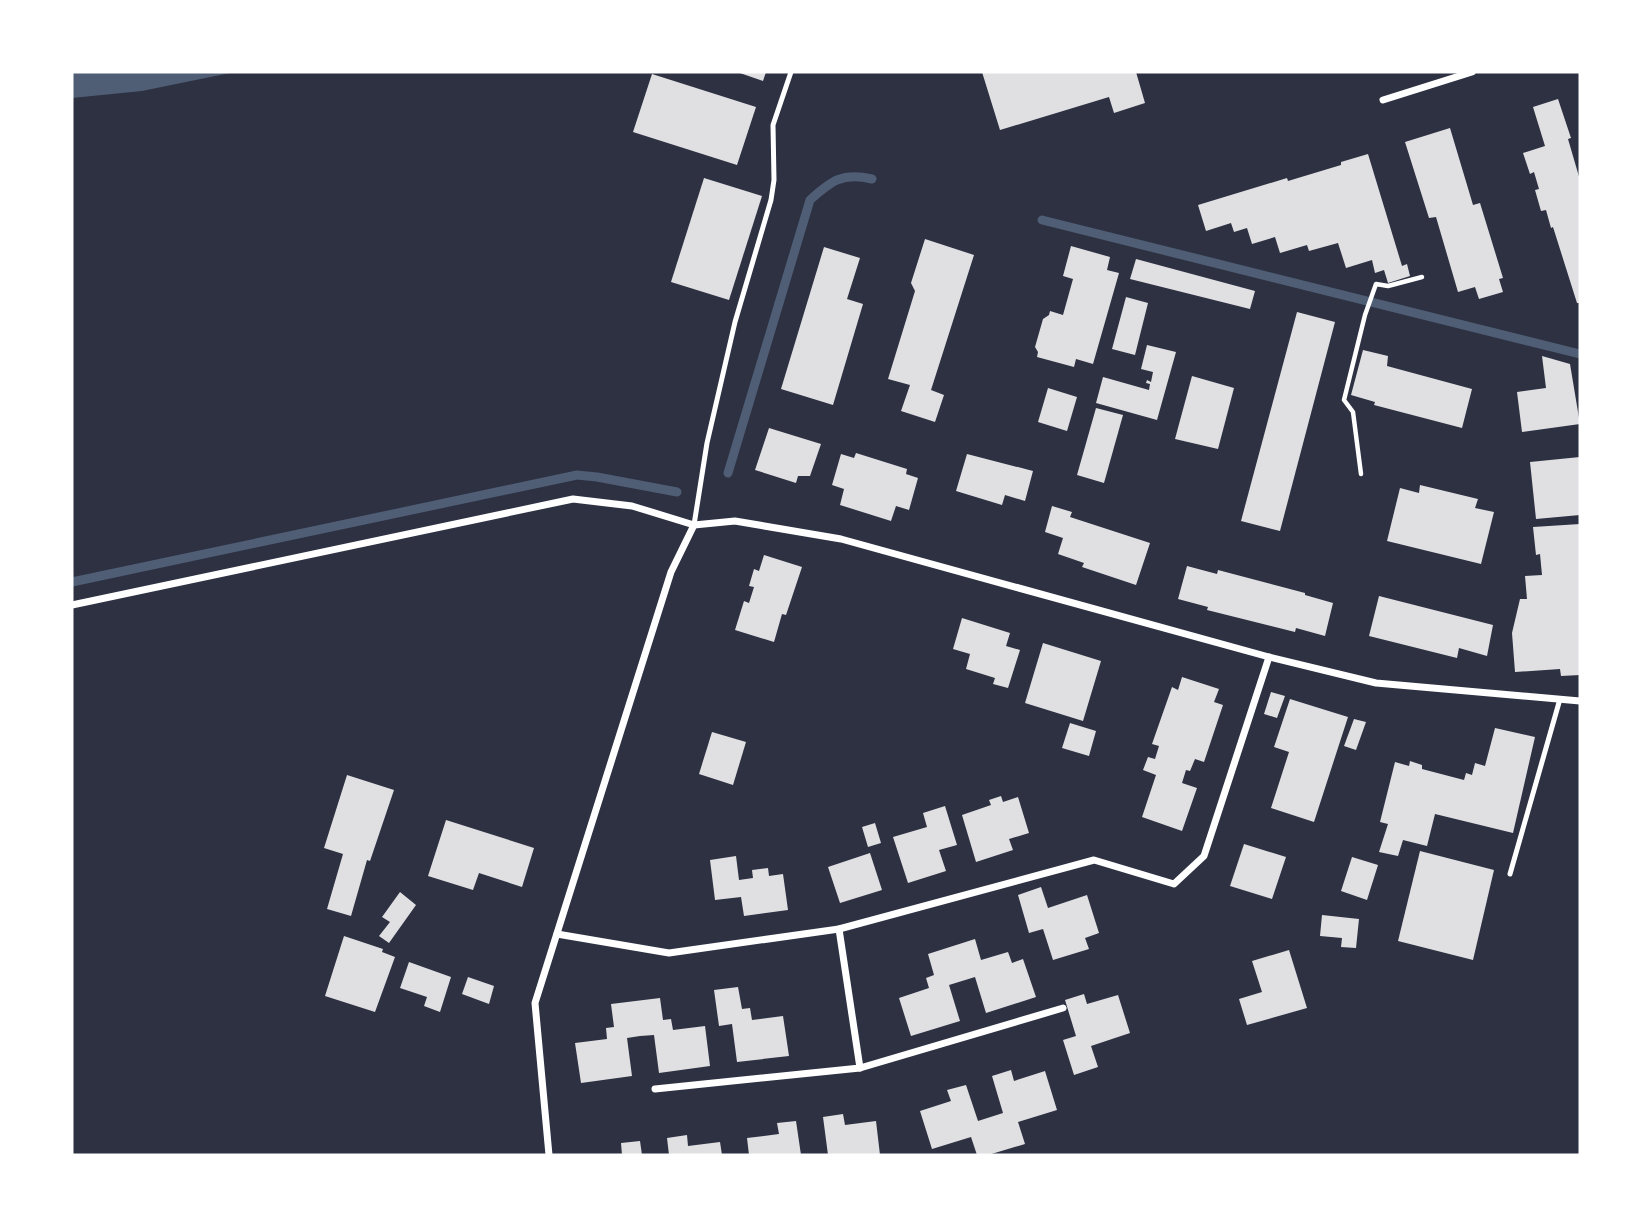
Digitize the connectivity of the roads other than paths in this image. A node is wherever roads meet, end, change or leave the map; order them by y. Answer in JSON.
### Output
{"nodes":[{"id":1,"x":791,"y":72,"type":"edge"},
{"id":2,"x":1472,"y":72,"type":"edge"},
{"id":3,"x":1383,"y":100,"type":"dead end"},
{"id":4,"x":694,"y":525,"type":"junction"},
{"id":5,"x":72,"y":605,"type":"edge"},
{"id":6,"x":1269,"y":657,"type":"junction"},
{"id":7,"x":1560,"y":699,"type":"junction"},
{"id":8,"x":1580,"y":701,"type":"edge"},
{"id":9,"x":1510,"y":874,"type":"dead end"},
{"id":10,"x":839,"y":929,"type":"junction"},
{"id":11,"x":557,"y":934,"type":"junction"},
{"id":12,"x":1063,"y":1008,"type":"dead end"},
{"id":13,"x":860,"y":1068,"type":"junction"},
{"id":14,"x":655,"y":1089,"type":"dead end"},
{"id":15,"x":549,"y":1155,"type":"edge"}],
"edges":[{"from":1,"to":4,"type":"lane"},
{"from":2,"to":3,"type":"street"},
{"from":4,"to":5,"type":"street"},
{"from":4,"to":6,"type":"street"},
{"from":4,"to":11,"type":"street"},
{"from":6,"to":7,"type":"street"},
{"from":6,"to":10,"type":"street"},
{"from":7,"to":8,"type":"street"},
{"from":7,"to":9,"type":"lane"},
{"from":10,"to":11,"type":"street"},
{"from":10,"to":13,"type":"street"},
{"from":11,"to":15,"type":"street"},
{"from":12,"to":13,"type":"street"},
{"from":13,"to":14,"type":"street"}]}
